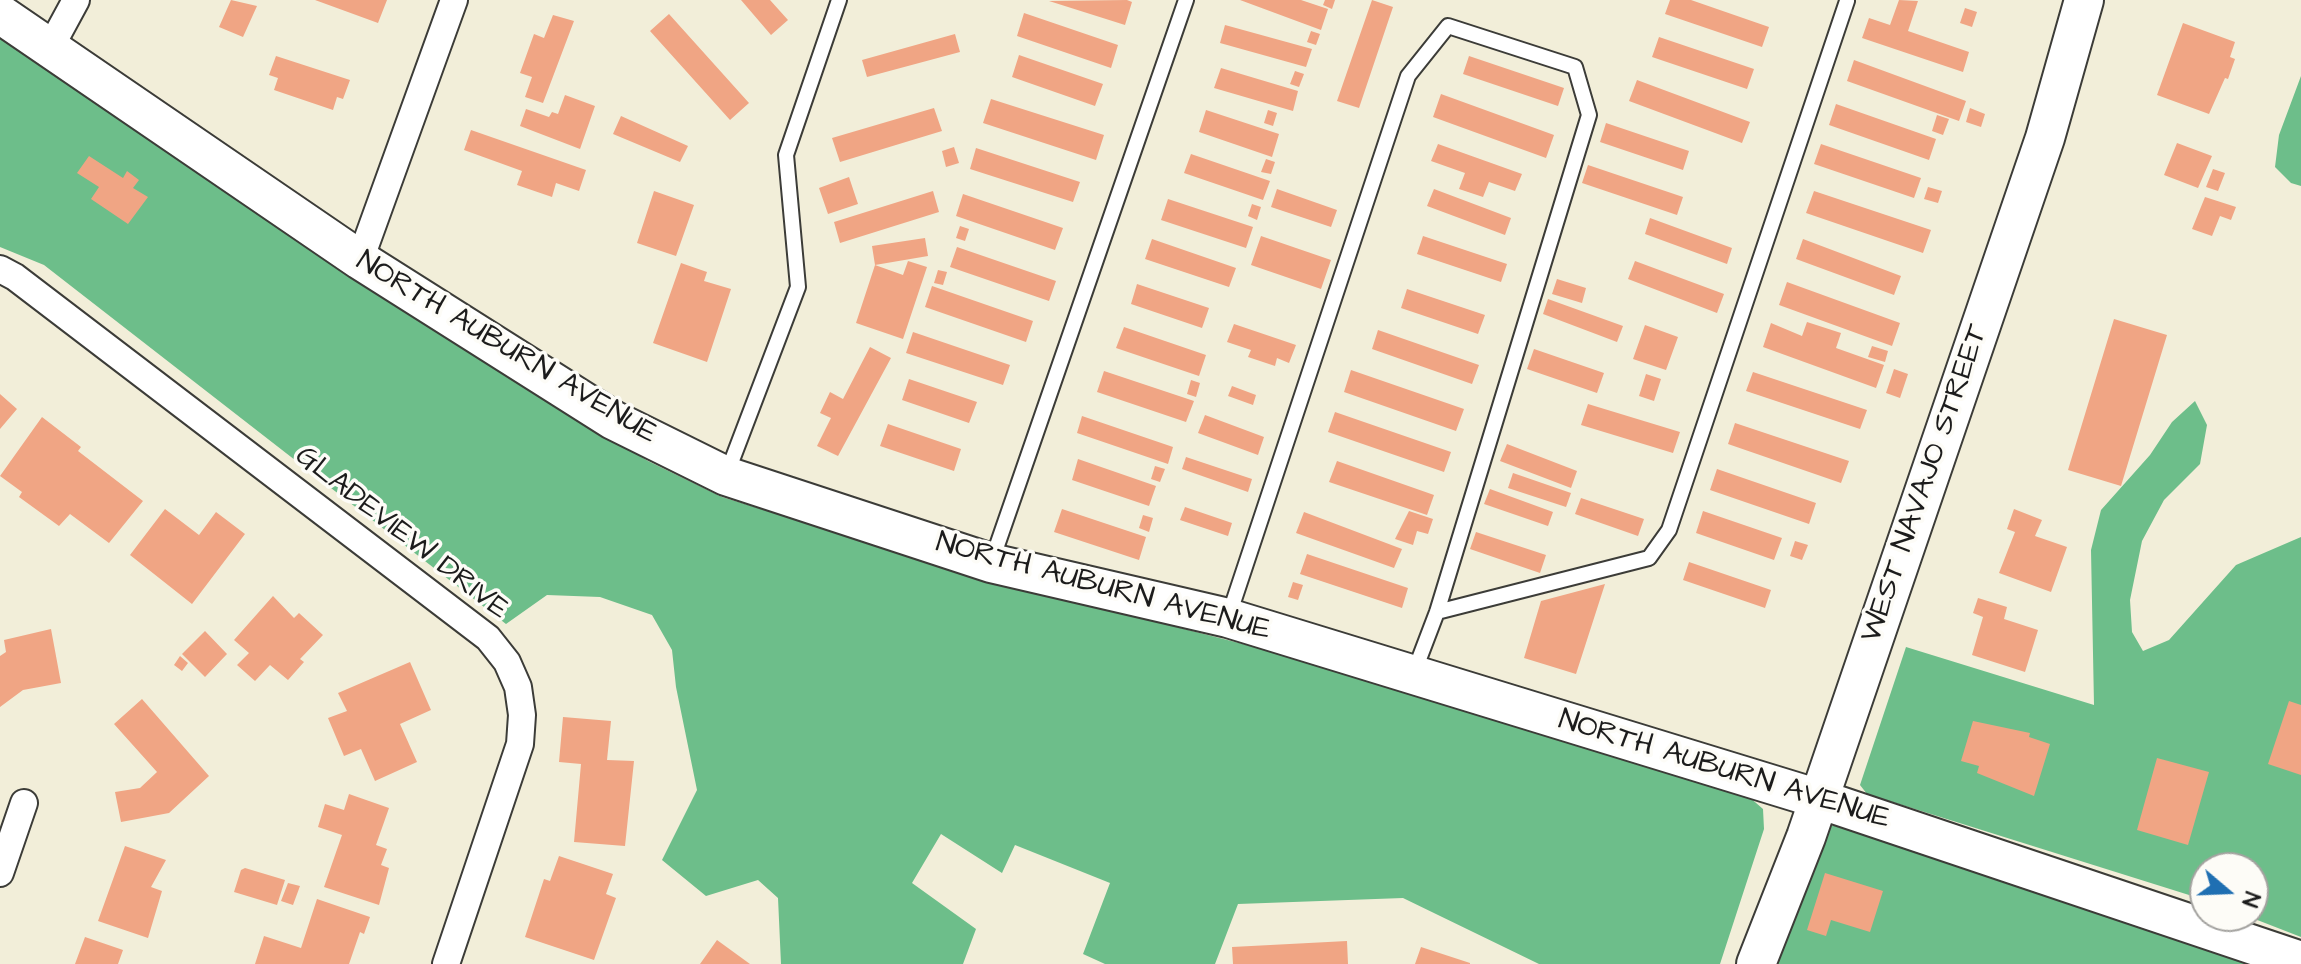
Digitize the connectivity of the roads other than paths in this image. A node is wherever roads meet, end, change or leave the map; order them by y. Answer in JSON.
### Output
{"nodes":[{"id":1,"x":76,"y":0,"type":"edge"},
{"id":2,"x":454,"y":0,"type":"edge"},
{"id":3,"x":839,"y":0,"type":"edge"},
{"id":4,"x":1186,"y":0,"type":"edge"},
{"id":5,"x":2084,"y":0,"type":"edge"},
{"id":6,"x":1847,"y":1,"type":"edge"},
{"id":7,"x":0,"y":14,"type":"edge"},
{"id":8,"x":50,"y":48,"type":"junction"},
{"id":9,"x":360,"y":260,"type":"junction"},
{"id":10,"x":0,"y":269,"type":"edge"},
{"id":11,"x":726,"y":476,"type":"junction"},
{"id":12,"x":991,"y":563,"type":"junction"},
{"id":13,"x":1437,"y":612,"type":"junction"},
{"id":14,"x":1228,"y":618,"type":"junction"},
{"id":15,"x":1412,"y":675,"type":"junction"},
{"id":16,"x":1819,"y":799,"type":"junction"},
{"id":17,"x":24,"y":803,"type":"dead end"},
{"id":18,"x":0,"y":873,"type":"edge"},
{"id":19,"x":2301,"y":961,"type":"edge"},
{"id":20,"x":446,"y":964,"type":"edge"},
{"id":21,"x":1756,"y":964,"type":"edge"}],
"edges":[{"from":1,"to":8,"type":"street"},
{"from":2,"to":9,"type":"street"},
{"from":3,"to":11,"type":"lane"},
{"from":4,"to":12,"type":"lane"},
{"from":5,"to":16,"type":"main road","name":"WEST NAVAJO STREET"},
{"from":6,"to":13,"type":"lane"},
{"from":7,"to":8,"type":"main road","name":"NORTH AUBURN AVENUE"},
{"from":8,"to":9,"type":"main road","name":"NORTH AUBURN AVENUE"},
{"from":9,"to":11,"type":"main road","name":"NORTH AUBURN AVENUE"},
{"from":10,"to":20,"type":"street","name":"GLADEVIEW DRIVE"},
{"from":11,"to":12,"type":"main road","name":"NORTH AUBURN AVENUE"},
{"from":12,"to":14,"type":"main road","name":"NORTH AUBURN AVENUE"},
{"from":13,"to":14,"type":"lane"},
{"from":13,"to":15,"type":"lane"},
{"from":14,"to":15,"type":"main road","name":"NORTH AUBURN AVENUE"},
{"from":15,"to":16,"type":"main road","name":"NORTH AUBURN AVENUE"},
{"from":16,"to":19,"type":"main road","name":"NORTH AUBURN AVENUE"},
{"from":16,"to":21,"type":"main road","name":"WEST NAVAJO STREET"},
{"from":17,"to":18,"type":"street"}]}
